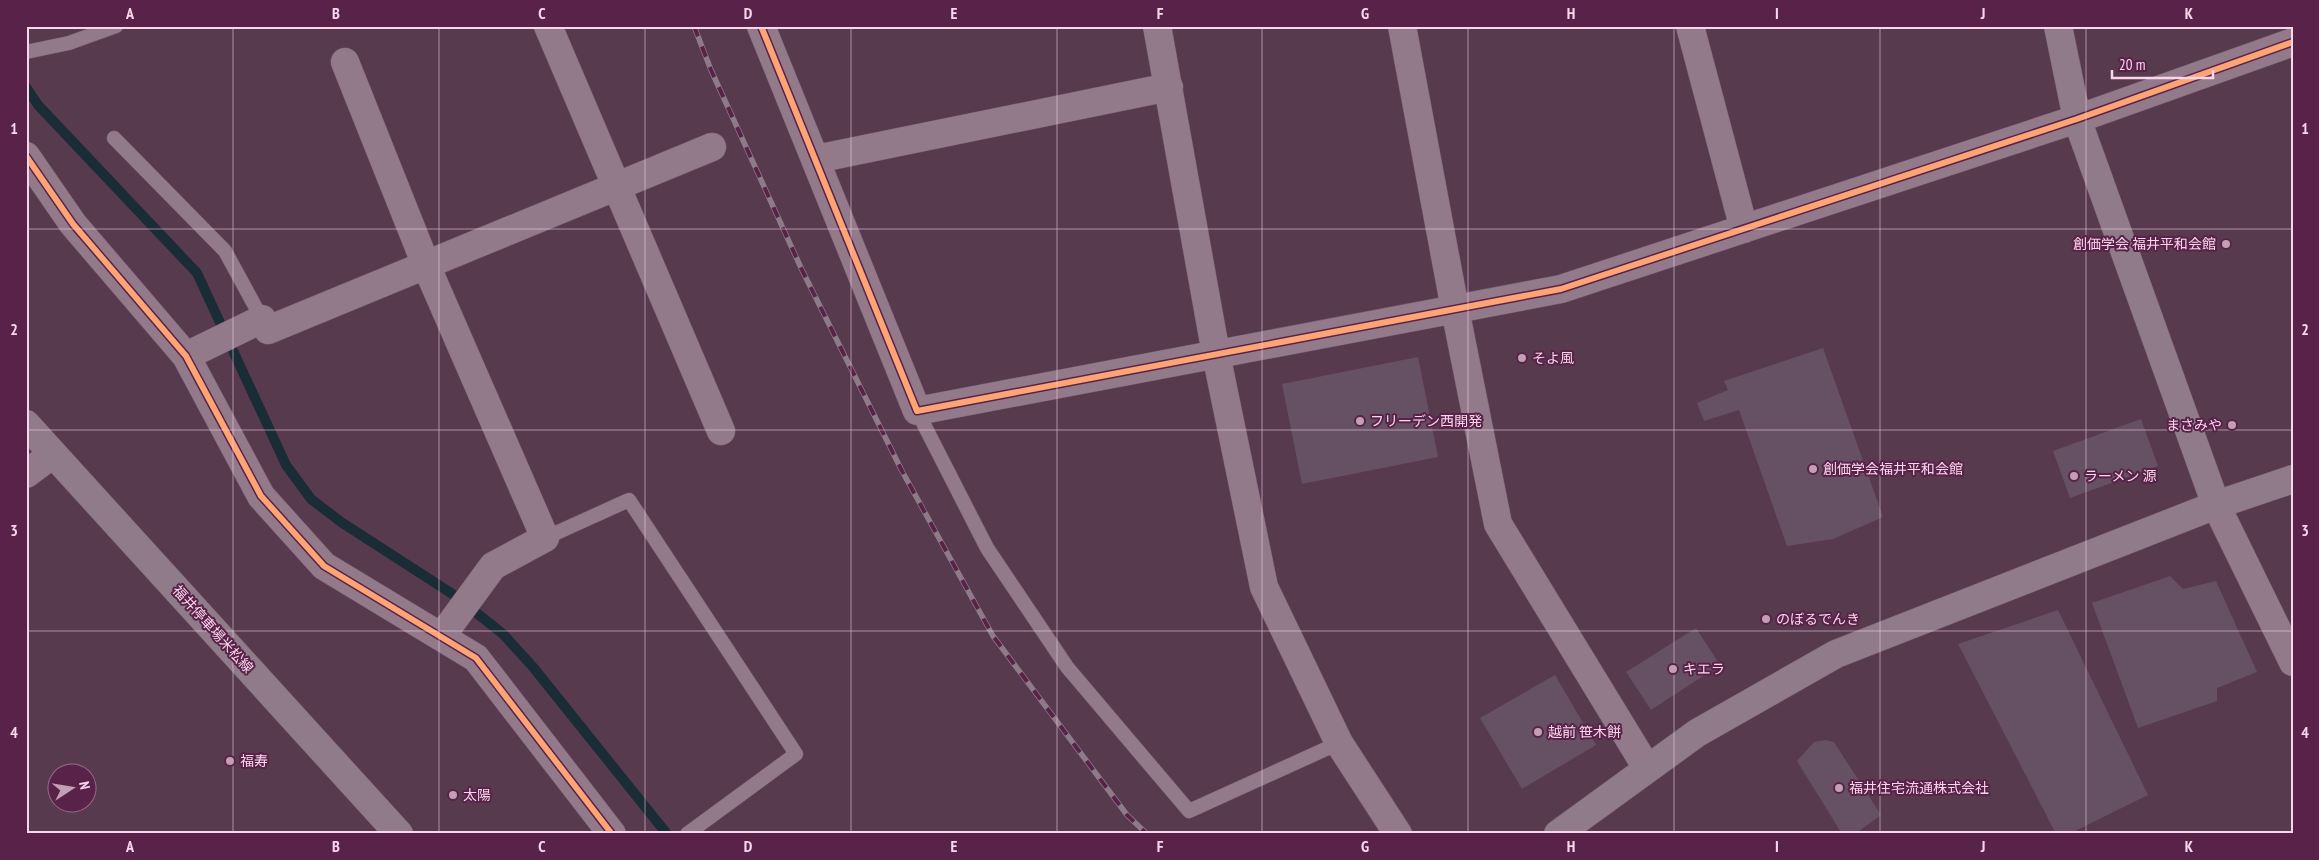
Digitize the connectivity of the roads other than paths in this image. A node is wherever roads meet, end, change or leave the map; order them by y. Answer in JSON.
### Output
{"nodes":[{"id":1,"x":116,"y":26,"type":"edge"},
{"id":2,"x":548,"y":26,"type":"edge"},
{"id":3,"x":761,"y":26,"type":"edge"},
{"id":4,"x":1157,"y":26,"type":"edge"},
{"id":5,"x":1402,"y":26,"type":"edge"},
{"id":6,"x":1690,"y":26,"type":"edge"},
{"id":7,"x":2058,"y":26,"type":"edge"},
{"id":8,"x":2293,"y":42,"type":"edge"},
{"id":9,"x":26,"y":52,"type":"edge"},
{"id":10,"x":345,"y":62,"type":"dead end"},
{"id":11,"x":1169,"y":87,"type":"junction"},
{"id":12,"x":2077,"y":119,"type":"junction"},
{"id":13,"x":114,"y":138,"type":"dead end"},
{"id":14,"x":712,"y":146,"type":"dead end"},
{"id":15,"x":26,"y":156,"type":"edge"},
{"id":16,"x":816,"y":159,"type":"junction"},
{"id":17,"x":615,"y":186,"type":"junction"},
{"id":18,"x":1744,"y":229,"type":"junction"},
{"id":19,"x":426,"y":265,"type":"junction"},
{"id":20,"x":1455,"y":309,"type":"junction"},
{"id":21,"x":262,"y":319,"type":"junction"},
{"id":22,"x":1216,"y":354,"type":"junction"},
{"id":23,"x":186,"y":356,"type":"junction"},
{"id":24,"x":917,"y":411,"type":"junction"},
{"id":25,"x":26,"y":424,"type":"edge"},
{"id":26,"x":721,"y":431,"type":"dead end"},
{"id":27,"x":53,"y":454,"type":"junction"},
{"id":28,"x":26,"y":474,"type":"edge"},
{"id":29,"x":2293,"y":479,"type":"edge"},
{"id":30,"x":2216,"y":505,"type":"junction"},
{"id":31,"x":546,"y":538,"type":"junction"},
{"id":32,"x":441,"y":637,"type":"junction"},
{"id":33,"x":2293,"y":662,"type":"edge"},
{"id":34,"x":1339,"y":743,"type":"junction"},
{"id":35,"x":1647,"y":768,"type":"junction"},
{"id":36,"x":400,"y":834,"type":"edge"},
{"id":37,"x":612,"y":834,"type":"edge"},
{"id":38,"x":687,"y":834,"type":"edge"},
{"id":39,"x":1398,"y":834,"type":"edge"},
{"id":40,"x":1558,"y":834,"type":"edge"}],
"edges":[{"from":1,"to":9,"type":"lane"},
{"from":2,"to":17,"type":"street"},
{"from":3,"to":16,"type":"street"},
{"from":4,"to":11,"type":"street"},
{"from":5,"to":20,"type":"street"},
{"from":6,"to":18,"type":"street"},
{"from":7,"to":12,"type":"street"},
{"from":8,"to":12,"type":"street"},
{"from":10,"to":19,"type":"street"},
{"from":11,"to":16,"type":"street"},
{"from":11,"to":22,"type":"street"},
{"from":12,"to":18,"type":"street"},
{"from":12,"to":30,"type":"street"},
{"from":13,"to":21,"type":"lane"},
{"from":14,"to":17,"type":"street"},
{"from":15,"to":23,"type":"street"},
{"from":16,"to":24,"type":"street"},
{"from":17,"to":19,"type":"street"},
{"from":17,"to":26,"type":"street"},
{"from":18,"to":20,"type":"street"},
{"from":19,"to":21,"type":"street"},
{"from":19,"to":31,"type":"street"},
{"from":20,"to":22,"type":"street"},
{"from":20,"to":35,"type":"street"},
{"from":21,"to":23,"type":"street"},
{"from":22,"to":24,"type":"street"},
{"from":22,"to":34,"type":"street"},
{"from":23,"to":32,"type":"street"},
{"from":24,"to":34,"type":"lane"},
{"from":25,"to":27,"type":"street","name":"福井停車場米松線"},
{"from":27,"to":28,"type":"street"},
{"from":27,"to":36,"type":"street","name":"福井停車場米松線"},
{"from":29,"to":30,"type":"street"},
{"from":30,"to":33,"type":"street"},
{"from":30,"to":35,"type":"street"},
{"from":31,"to":32,"type":"street"},
{"from":31,"to":38,"type":"lane"},
{"from":32,"to":37,"type":"street"},
{"from":34,"to":39,"type":"street"},
{"from":35,"to":40,"type":"street"}]}
